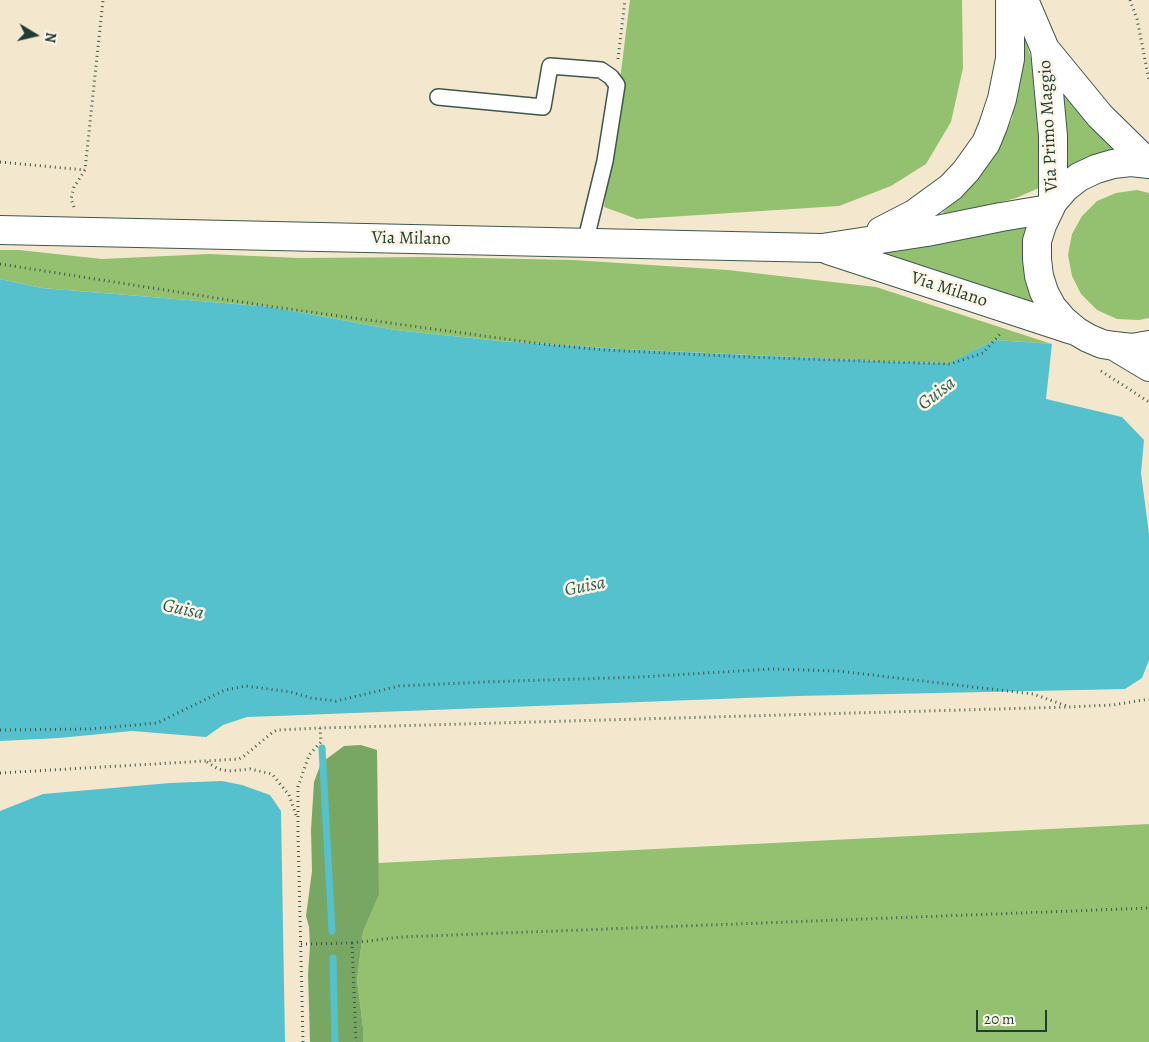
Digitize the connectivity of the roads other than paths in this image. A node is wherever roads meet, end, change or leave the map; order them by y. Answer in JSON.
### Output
{"nodes":[{"id":1,"x":1010,"y":0,"type":"edge"},
{"id":2,"x":1024,"y":0,"type":"edge"},
{"id":3,"x":1045,"y":49,"type":"junction"},
{"id":4,"x":438,"y":97,"type":"dead end"},
{"id":5,"x":1149,"y":164,"type":"edge"},
{"id":6,"x":1051,"y":206,"type":"junction"},
{"id":7,"x":0,"y":230,"type":"edge"},
{"id":8,"x":585,"y":243,"type":"junction"},
{"id":9,"x":822,"y":248,"type":"junction"},
{"id":10,"x":1076,"y":331,"type":"junction"},
{"id":11,"x":1149,"y":345,"type":"edge"},
{"id":12,"x":1114,"y":346,"type":"junction"},
{"id":13,"x":1149,"y":367,"type":"edge"}],
"edges":[{"from":1,"to":9,"type":"street","name":"Via Primo Maggio"},
{"from":2,"to":3,"type":"street","name":"Via Primo Maggio"},
{"from":3,"to":5,"type":"street","name":"Via Primo Maggio"},
{"from":3,"to":6,"type":"street","name":"Via Primo Maggio"},
{"from":4,"to":8,"type":"lane"},
{"from":5,"to":6,"type":"street"},
{"from":6,"to":9,"type":"street","name":"Via Milano"},
{"from":6,"to":10,"type":"street"},
{"from":7,"to":8,"type":"street","name":"Via Milano"},
{"from":8,"to":9,"type":"street","name":"Via Milano"},
{"from":9,"to":10,"type":"street","name":"Via Milano"},
{"from":10,"to":12,"type":"street"},
{"from":11,"to":12,"type":"street"},
{"from":12,"to":13,"type":"street"}]}
